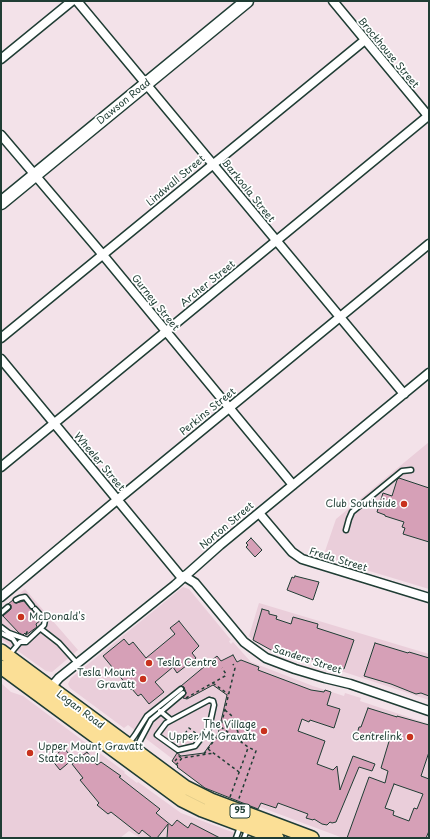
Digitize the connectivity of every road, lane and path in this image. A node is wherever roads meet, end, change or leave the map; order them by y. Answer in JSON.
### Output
{"nodes":[{"id":1,"x":72,"y":1,"type":"edge"},
{"id":2,"x":77,"y":1,"type":"edge"},
{"id":3,"x":247,"y":1,"type":"edge"},
{"id":4,"x":333,"y":1,"type":"edge"},
{"id":5,"x":364,"y":40,"type":"junction"},
{"id":6,"x":1,"y":59,"type":"edge"},
{"id":7,"x":146,"y":84,"type":"junction"},
{"id":8,"x":429,"y":117,"type":"edge"},
{"id":9,"x":1,"y":135,"type":"edge"},
{"id":10,"x":213,"y":164,"type":"junction"},
{"id":11,"x":35,"y":175,"type":"junction"},
{"id":12,"x":1,"y":203,"type":"edge"},
{"id":13,"x":277,"y":241,"type":"junction"},
{"id":14,"x":429,"y":244,"type":"edge"},
{"id":15,"x":103,"y":255,"type":"junction"},
{"id":16,"x":340,"y":318,"type":"junction"},
{"id":17,"x":165,"y":332,"type":"junction"},
{"id":18,"x":1,"y":338,"type":"edge"},
{"id":19,"x":1,"y":359,"type":"edge"},
{"id":20,"x":429,"y":374,"type":"edge"},
{"id":21,"x":404,"y":394,"type":"junction"},
{"id":22,"x":229,"y":409,"type":"junction"},
{"id":23,"x":54,"y":424,"type":"junction"},
{"id":24,"x":1,"y":468,"type":"edge"},
{"id":25,"x":411,"y":470,"type":"dead end"},
{"id":26,"x":293,"y":485,"type":"junction"},
{"id":27,"x":117,"y":500,"type":"junction"},
{"id":28,"x":259,"y":513,"type":"junction"},
{"id":29,"x":346,"y":530,"type":"dead end"},
{"id":30,"x":183,"y":577,"type":"junction"},
{"id":31,"x":1,"y":597,"type":"edge"},
{"id":32,"x":429,"y":598,"type":"edge"},
{"id":33,"x":16,"y":600,"type":"dead end"},
{"id":34,"x":8,"y":607,"type":"dead end"},
{"id":35,"x":1,"y":613,"type":"edge"},
{"id":36,"x":1,"y":627,"type":"edge"},
{"id":37,"x":41,"y":629,"type":"junction"},
{"id":38,"x":1,"y":633,"type":"edge"},
{"id":39,"x":27,"y":641,"type":"junction"},
{"id":40,"x":17,"y":645,"type":"junction"},
{"id":41,"x":3,"y":658,"type":"edge"},
{"id":42,"x":77,"y":663,"type":"junction"},
{"id":43,"x":233,"y":664,"type":"dead end"},
{"id":44,"x":222,"y":668,"type":"dead end"},
{"id":45,"x":213,"y":683,"type":"junction"},
{"id":46,"x":47,"y":693,"type":"junction"},
{"id":47,"x":228,"y":695,"type":"junction"},
{"id":48,"x":186,"y":698,"type":"dead end"},
{"id":49,"x":156,"y":708,"type":"junction"},
{"id":50,"x":224,"y":710,"type":"junction"},
{"id":51,"x":429,"y":711,"type":"edge"},
{"id":52,"x":161,"y":712,"type":"junction"},
{"id":53,"x":171,"y":720,"type":"junction"},
{"id":54,"x":220,"y":727,"type":"junction"},
{"id":55,"x":200,"y":736,"type":"dead end"},
{"id":56,"x":242,"y":744,"type":"junction"},
{"id":57,"x":131,"y":747,"type":"junction"},
{"id":58,"x":175,"y":748,"type":"junction"},
{"id":59,"x":248,"y":748,"type":"junction"},
{"id":60,"x":208,"y":749,"type":"junction"},
{"id":61,"x":214,"y":753,"type":"junction"},
{"id":62,"x":204,"y":754,"type":"junction"},
{"id":63,"x":182,"y":758,"type":"junction"},
{"id":64,"x":175,"y":762,"type":"dead end"},
{"id":65,"x":176,"y":765,"type":"dead end"},
{"id":66,"x":239,"y":772,"type":"junction"},
{"id":67,"x":229,"y":798,"type":"dead end"},
{"id":68,"x":238,"y":802,"type":"dead end"},
{"id":69,"x":244,"y":830,"type":"edge"},
{"id":70,"x":262,"y":835,"type":"edge"},
{"id":71,"x":236,"y":838,"type":"edge"},
{"id":72,"x":277,"y":838,"type":"edge"},
{"id":73,"x":312,"y":838,"type":"edge"}],
"edges":[{"from":1,"to":6,"type":"street"},
{"from":2,"to":7,"type":"street","name":"Barkoola Street"},
{"from":3,"to":7,"type":"main road","name":"Dawson Road"},
{"from":4,"to":5,"type":"street","name":"Brockhouse Street"},
{"from":5,"to":8,"type":"street","name":"Brockhouse Street"},
{"from":5,"to":10,"type":"street","name":"Lindwall Street"},
{"from":7,"to":10,"type":"street","name":"Barkoola Street"},
{"from":7,"to":11,"type":"main road","name":"Dawson Road"},
{"from":8,"to":13,"type":"street","name":"Archer Street"},
{"from":9,"to":11,"type":"street","name":"Gurney Street"},
{"from":10,"to":13,"type":"street","name":"Barkoola Street"},
{"from":10,"to":15,"type":"street","name":"Lindwall Street"},
{"from":11,"to":12,"type":"main road","name":"Dawson Road"},
{"from":11,"to":15,"type":"street","name":"Gurney Street"},
{"from":13,"to":16,"type":"street","name":"Barkoola Street"},
{"from":13,"to":17,"type":"street","name":"Archer Street"},
{"from":14,"to":16,"type":"street","name":"Perkins Street"},
{"from":15,"to":17,"type":"street","name":"Gurney Street"},
{"from":15,"to":18,"type":"street","name":"Lindwall Street"},
{"from":16,"to":21,"type":"street","name":"Barkoola Street"},
{"from":16,"to":22,"type":"street","name":"Perkins Street"},
{"from":17,"to":22,"type":"street","name":"Gurney Street"},
{"from":17,"to":23,"type":"street","name":"Archer Street"},
{"from":19,"to":23,"type":"street","name":"Wheeler Street"},
{"from":20,"to":21,"type":"street","name":"Norton Street"},
{"from":21,"to":26,"type":"street","name":"Norton Street"},
{"from":22,"to":26,"type":"street","name":"Gurney Street"},
{"from":22,"to":27,"type":"street","name":"Perkins Street"},
{"from":23,"to":24,"type":"street","name":"Archer Street"},
{"from":23,"to":27,"type":"street","name":"Wheeler Street"},
{"from":25,"to":29,"type":"lane"},
{"from":26,"to":28,"type":"street","name":"Norton Street"},
{"from":27,"to":30,"type":"street","name":"Wheeler Street"},
{"from":27,"to":31,"type":"street","name":"Perkins Street"},
{"from":28,"to":30,"type":"street","name":"Norton Street"},
{"from":28,"to":32,"type":"street","name":"Freda Street"},
{"from":30,"to":42,"type":"street","name":"Norton Street"},
{"from":30,"to":51,"type":"street","name":"Sanders Street"},
{"from":33,"to":37,"type":"lane"},
{"from":34,"to":35,"type":"lane"},
{"from":36,"to":39,"type":"lane"},
{"from":37,"to":39,"type":"lane"},
{"from":37,"to":42,"type":"lane"},
{"from":38,"to":40,"type":"lane"},
{"from":39,"to":40,"type":"lane"},
{"from":40,"to":41,"type":"lane"},
{"from":41,"to":46,"type":"main road","name":"Logan Road","number":"95"},
{"from":42,"to":46,"type":"street","name":"Norton Street"},
{"from":43,"to":47,"type":"path"},
{"from":44,"to":45,"type":"path"},
{"from":45,"to":47,"type":"path"},
{"from":45,"to":48,"type":"path"},
{"from":46,"to":57,"type":"main road","name":"Logan Road","number":"95"},
{"from":46,"to":69,"type":"main road","name":"Logan Road","number":"95"},
{"from":47,"to":50,"type":"path"},
{"from":49,"to":52,"type":"lane"},
{"from":49,"to":52,"type":"lane"},
{"from":49,"to":57,"type":"lane"},
{"from":50,"to":54,"type":"path"},
{"from":50,"to":56,"type":"path"},
{"from":52,"to":53,"type":"lane"},
{"from":52,"to":57,"type":"lane"},
{"from":53,"to":58,"type":"lane"},
{"from":53,"to":58,"type":"lane"},
{"from":54,"to":56,"type":"path"},
{"from":54,"to":60,"type":"path"},
{"from":55,"to":58,"type":"path"},
{"from":56,"to":59,"type":"path"},
{"from":57,"to":73,"type":"main road","name":"Logan Road","number":"95"},
{"from":59,"to":66,"type":"path"},
{"from":59,"to":68,"type":"path"},
{"from":60,"to":61,"type":"path"},
{"from":60,"to":62,"type":"path"},
{"from":61,"to":62,"type":"path"},
{"from":61,"to":66,"type":"path"},
{"from":62,"to":63,"type":"path"},
{"from":63,"to":64,"type":"path"},
{"from":63,"to":65,"type":"path"},
{"from":66,"to":67,"type":"path"},
{"from":69,"to":70,"type":"main road","name":"Logan Road","number":"95"},
{"from":69,"to":71,"type":"lane"},
{"from":70,"to":72,"type":"main road","name":"Logan Road","number":"95"}]}
